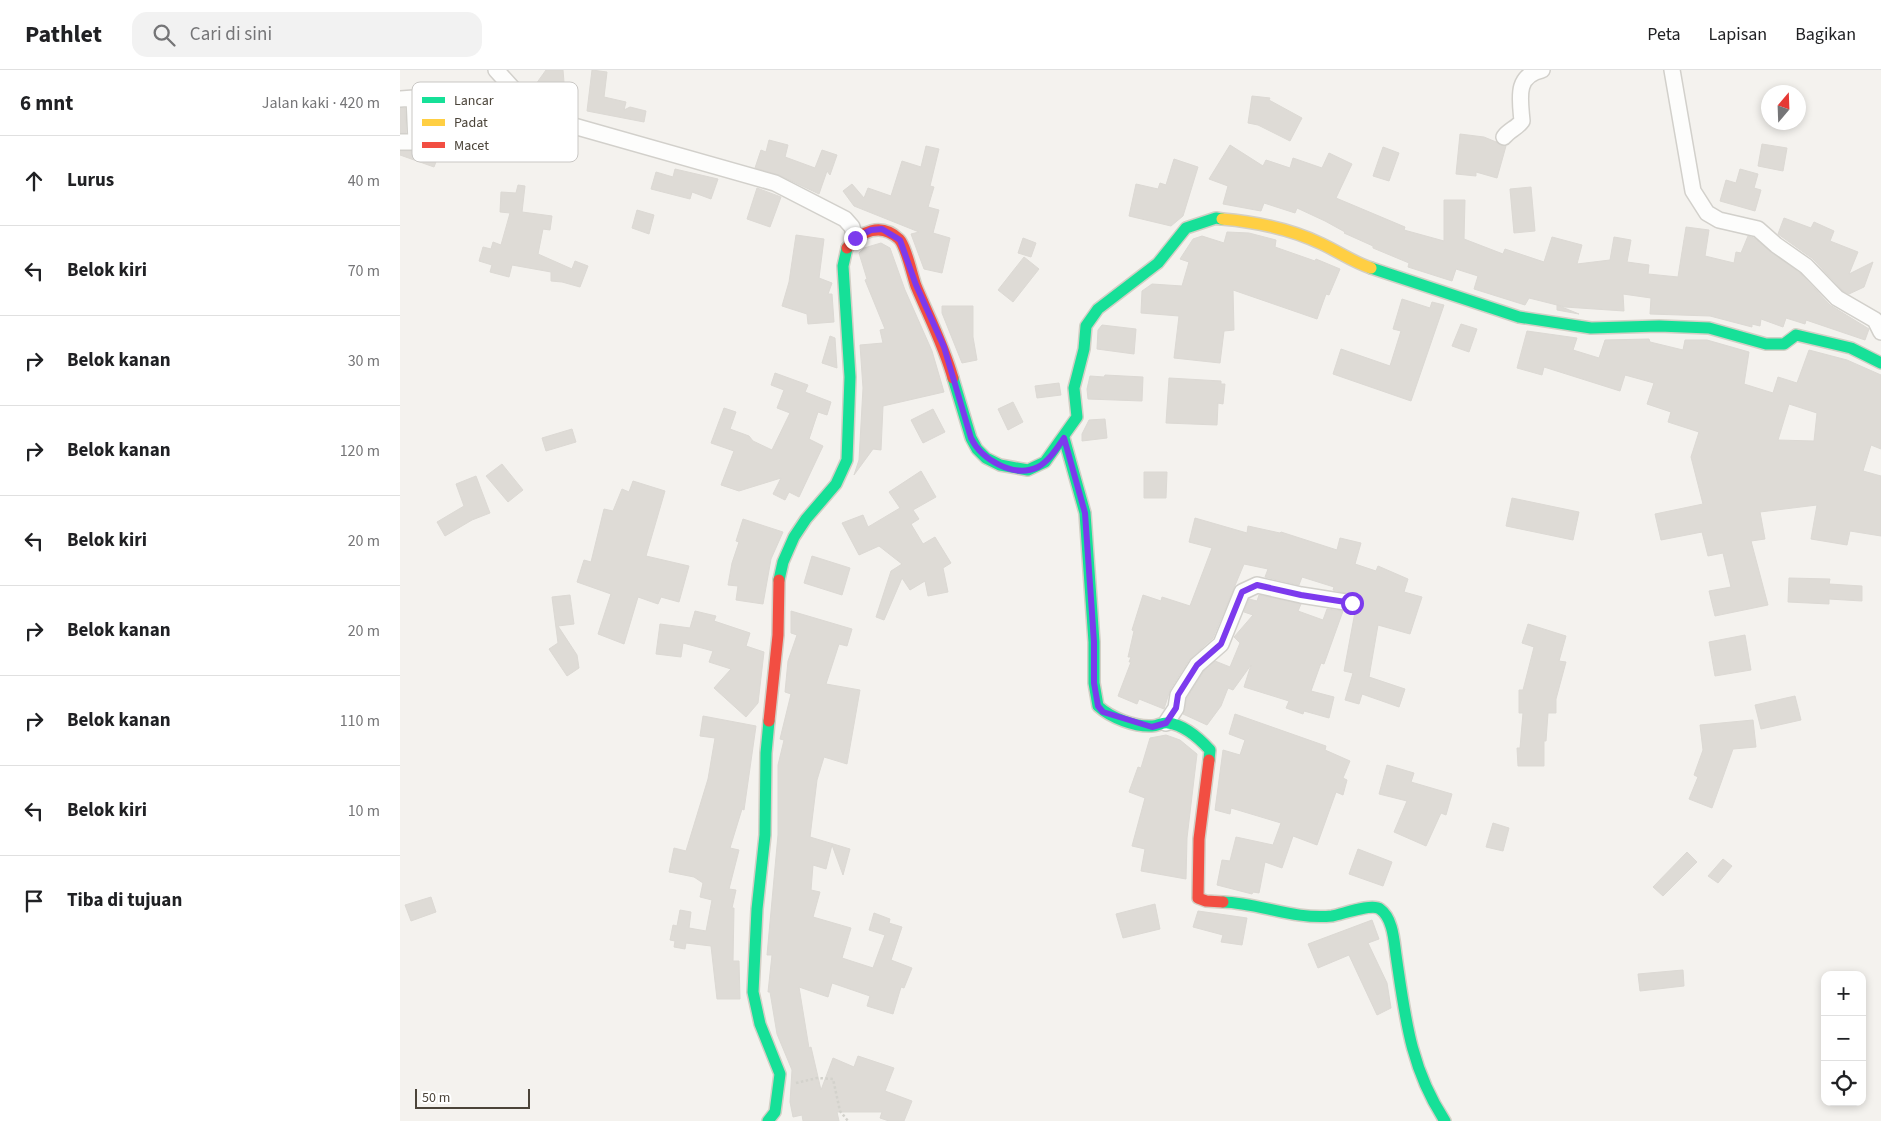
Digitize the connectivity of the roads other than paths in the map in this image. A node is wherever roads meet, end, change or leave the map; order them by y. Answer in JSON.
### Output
{"nodes":[{"id":1,"x":496,"y":70,"type":"edge"},
{"id":2,"x":1542,"y":70,"type":"edge"},
{"id":3,"x":1672,"y":70,"type":"edge"},
{"id":4,"x":507,"y":82,"type":"edge"},
{"id":5,"x":578,"y":127,"type":"edge"},
{"id":6,"x":1504,"y":137,"type":"dead end"},
{"id":7,"x":855,"y":238,"type":"junction"},
{"id":8,"x":1881,"y":332,"type":"edge"},
{"id":9,"x":1881,"y":363,"type":"edge"},
{"id":10,"x":1064,"y":438,"type":"junction"},
{"id":11,"x":1352,"y":603,"type":"dead end"},
{"id":12,"x":1166,"y":723,"type":"junction"},
{"id":13,"x":768,"y":1121,"type":"edge"},
{"id":14,"x":1444,"y":1121,"type":"edge"}],
"edges":[{"from":1,"to":4,"type":"street"},
{"from":2,"to":6,"type":"street"},
{"from":3,"to":8,"type":"street"},
{"from":5,"to":7,"type":"street"},
{"from":7,"to":10,"type":"street"},
{"from":7,"to":13,"type":"street"},
{"from":9,"to":10,"type":"street"},
{"from":10,"to":12,"type":"street"},
{"from":11,"to":12,"type":"street"},
{"from":12,"to":14,"type":"street"}]}
